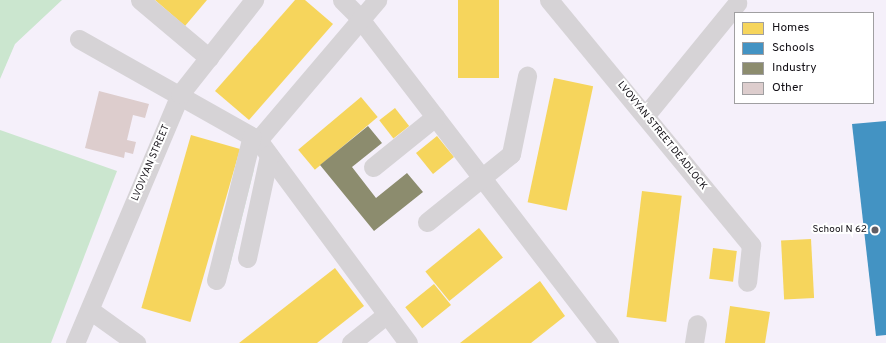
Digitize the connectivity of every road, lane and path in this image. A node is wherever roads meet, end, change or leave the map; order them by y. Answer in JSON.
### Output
{"nodes":[{"id":1,"x":140,"y":0,"type":"edge"},
{"id":2,"x":254,"y":0,"type":"edge"},
{"id":3,"x":342,"y":0,"type":"edge"},
{"id":4,"x":377,"y":0,"type":"edge"},
{"id":5,"x":549,"y":0,"type":"edge"},
{"id":6,"x":737,"y":3,"type":"dead end"},
{"id":7,"x":360,"y":18,"type":"junction"},
{"id":8,"x":79,"y":39,"type":"dead end"},
{"id":9,"x":209,"y":58,"type":"junction"},
{"id":10,"x":527,"y":76,"type":"dead end"},
{"id":11,"x":180,"y":94,"type":"junction"},
{"id":12,"x":435,"y":116,"type":"junction"},
{"id":13,"x":646,"y":116,"type":"junction"},
{"id":14,"x":260,"y":144,"type":"junction"},
{"id":15,"x":373,"y":167,"type":"dead end"},
{"id":16,"x":482,"y":178,"type":"junction"},
{"id":17,"x":427,"y":222,"type":"dead end"},
{"id":18,"x":247,"y":258,"type":"dead end"},
{"id":19,"x":216,"y":280,"type":"dead end"},
{"id":20,"x":747,"y":282,"type":"dead end"},
{"id":21,"x":90,"y":310,"type":"junction"},
{"id":22,"x":387,"y":314,"type":"junction"},
{"id":23,"x":697,"y":324,"type":"dead end"},
{"id":24,"x":75,"y":343,"type":"edge"},
{"id":25,"x":136,"y":343,"type":"edge"},
{"id":26,"x":351,"y":343,"type":"edge"},
{"id":27,"x":408,"y":343,"type":"edge"},
{"id":28,"x":609,"y":343,"type":"edge"},
{"id":29,"x":694,"y":343,"type":"edge"}],
"edges":[{"from":1,"to":9,"type":"street"},
{"from":2,"to":9,"type":"street","name":"LVOVYAN STREET"},
{"from":3,"to":7,"type":"street"},
{"from":4,"to":7,"type":"street"},
{"from":5,"to":13,"type":"street","name":"LVOVYAN STREET DEADLOCK"},
{"from":6,"to":13,"type":"street"},
{"from":7,"to":12,"type":"street"},
{"from":7,"to":14,"type":"street"},
{"from":8,"to":11,"type":"street"},
{"from":9,"to":11,"type":"street","name":"LVOVYAN STREET"},
{"from":10,"to":16,"type":"street"},
{"from":11,"to":14,"type":"street"},
{"from":11,"to":21,"type":"street","name":"LVOVYAN STREET"},
{"from":12,"to":15,"type":"street"},
{"from":12,"to":16,"type":"street"},
{"from":13,"to":20,"type":"street","name":"LVOVYAN STREET DEADLOCK"},
{"from":14,"to":18,"type":"street"},
{"from":14,"to":19,"type":"street"},
{"from":14,"to":22,"type":"street"},
{"from":16,"to":17,"type":"street"},
{"from":16,"to":28,"type":"street"},
{"from":21,"to":24,"type":"street","name":"LVOVYAN STREET"},
{"from":21,"to":25,"type":"street"},
{"from":22,"to":26,"type":"street"},
{"from":22,"to":27,"type":"street"},
{"from":23,"to":29,"type":"street"}]}
